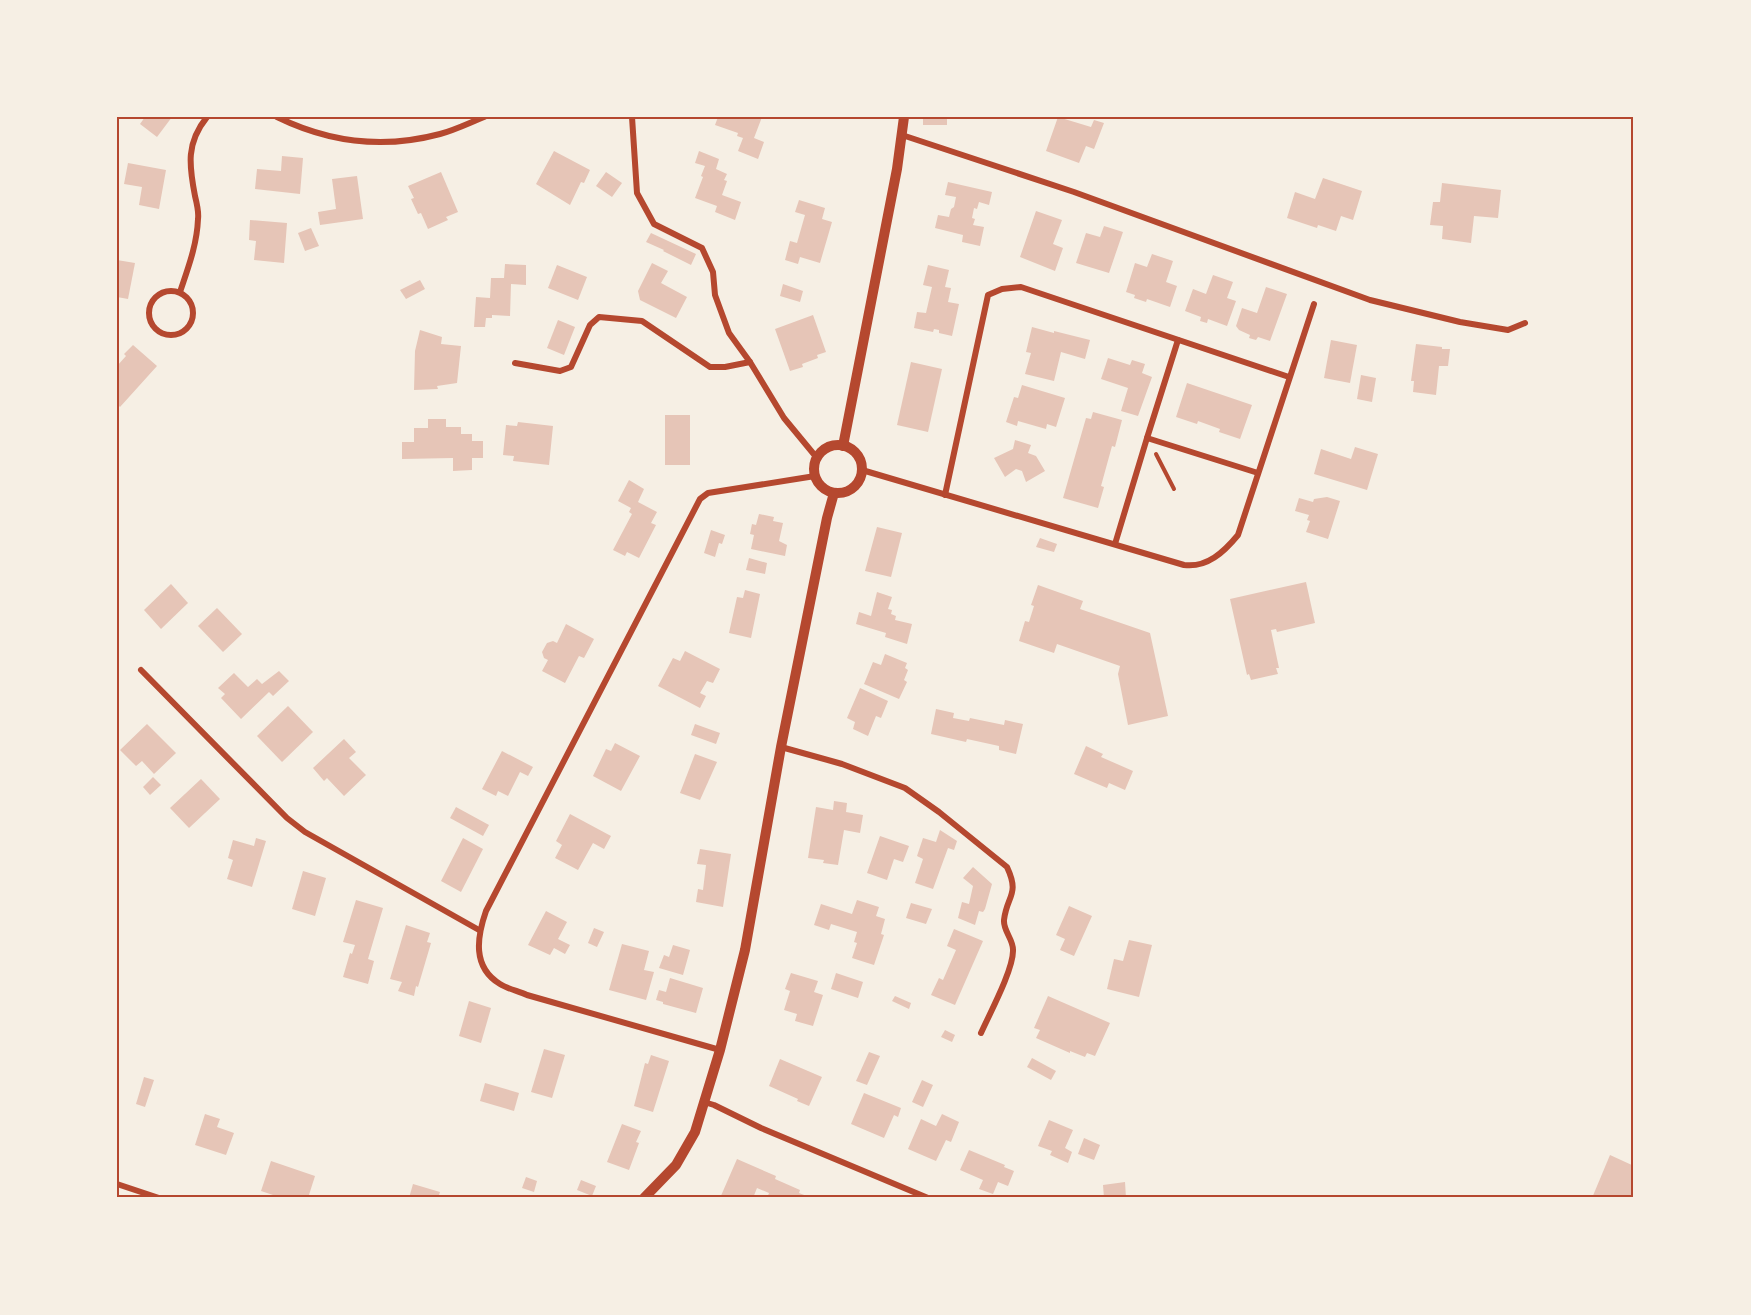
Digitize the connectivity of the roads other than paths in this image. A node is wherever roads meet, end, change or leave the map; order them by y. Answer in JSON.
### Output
{"nodes":[{"id":1,"x":207,"y":117,"type":"edge"},
{"id":2,"x":278,"y":117,"type":"edge"},
{"id":3,"x":484,"y":117,"type":"edge"},
{"id":4,"x":630,"y":117,"type":"edge"},
{"id":5,"x":904,"y":117,"type":"edge"},
{"id":6,"x":902,"y":135,"type":"junction"},
{"id":7,"x":180,"y":292,"type":"junction"},
{"id":8,"x":1314,"y":304,"type":"dead end"},
{"id":9,"x":1525,"y":323,"type":"dead end"},
{"id":10,"x":1178,"y":340,"type":"junction"},
{"id":11,"x":750,"y":362,"type":"junction"},
{"id":12,"x":515,"y":363,"type":"dead end"},
{"id":13,"x":1289,"y":377,"type":"junction"},
{"id":14,"x":1147,"y":438,"type":"junction"},
{"id":15,"x":843,"y":446,"type":"junction"},
{"id":16,"x":817,"y":458,"type":"junction"},
{"id":17,"x":862,"y":470,"type":"junction"},
{"id":18,"x":1258,"y":472,"type":"junction"},
{"id":19,"x":815,"y":476,"type":"junction"},
{"id":20,"x":834,"y":493,"type":"junction"},
{"id":21,"x":945,"y":495,"type":"junction"},
{"id":22,"x":1115,"y":544,"type":"junction"},
{"id":23,"x":141,"y":670,"type":"dead end"},
{"id":24,"x":782,"y":747,"type":"junction"},
{"id":25,"x":479,"y":930,"type":"junction"},
{"id":26,"x":981,"y":1033,"type":"dead end"},
{"id":27,"x":720,"y":1050,"type":"junction"},
{"id":28,"x":704,"y":1102,"type":"junction"},
{"id":29,"x":117,"y":1184,"type":"edge"},
{"id":30,"x":159,"y":1198,"type":"edge"},
{"id":31,"x":644,"y":1198,"type":"edge"},
{"id":32,"x":928,"y":1198,"type":"edge"}],
"edges":[{"from":1,"to":7,"type":"street"},
{"from":2,"to":3,"type":"street"},
{"from":4,"to":11,"type":"street"},
{"from":5,"to":6,"type":"street"},
{"from":6,"to":9,"type":"street"},
{"from":6,"to":15,"type":"street"},
{"from":7,"to":7,"type":"street"},
{"from":8,"to":13,"type":"street"},
{"from":10,"to":13,"type":"street"},
{"from":10,"to":14,"type":"street"},
{"from":10,"to":21,"type":"street"},
{"from":11,"to":12,"type":"street"},
{"from":11,"to":16,"type":"street"},
{"from":13,"to":18,"type":"street"},
{"from":14,"to":18,"type":"street"},
{"from":14,"to":22,"type":"street"},
{"from":15,"to":16,"type":"street"},
{"from":15,"to":17,"type":"street"},
{"from":16,"to":19,"type":"street"},
{"from":17,"to":20,"type":"street"},
{"from":17,"to":21,"type":"street"},
{"from":18,"to":22,"type":"street"},
{"from":19,"to":20,"type":"street"},
{"from":19,"to":25,"type":"street"},
{"from":20,"to":24,"type":"street"},
{"from":21,"to":22,"type":"street"},
{"from":23,"to":25,"type":"street"},
{"from":24,"to":26,"type":"street"},
{"from":24,"to":27,"type":"street"},
{"from":25,"to":27,"type":"street"},
{"from":27,"to":28,"type":"street"},
{"from":28,"to":31,"type":"street"},
{"from":28,"to":32,"type":"street"},
{"from":29,"to":30,"type":"street"}]}
